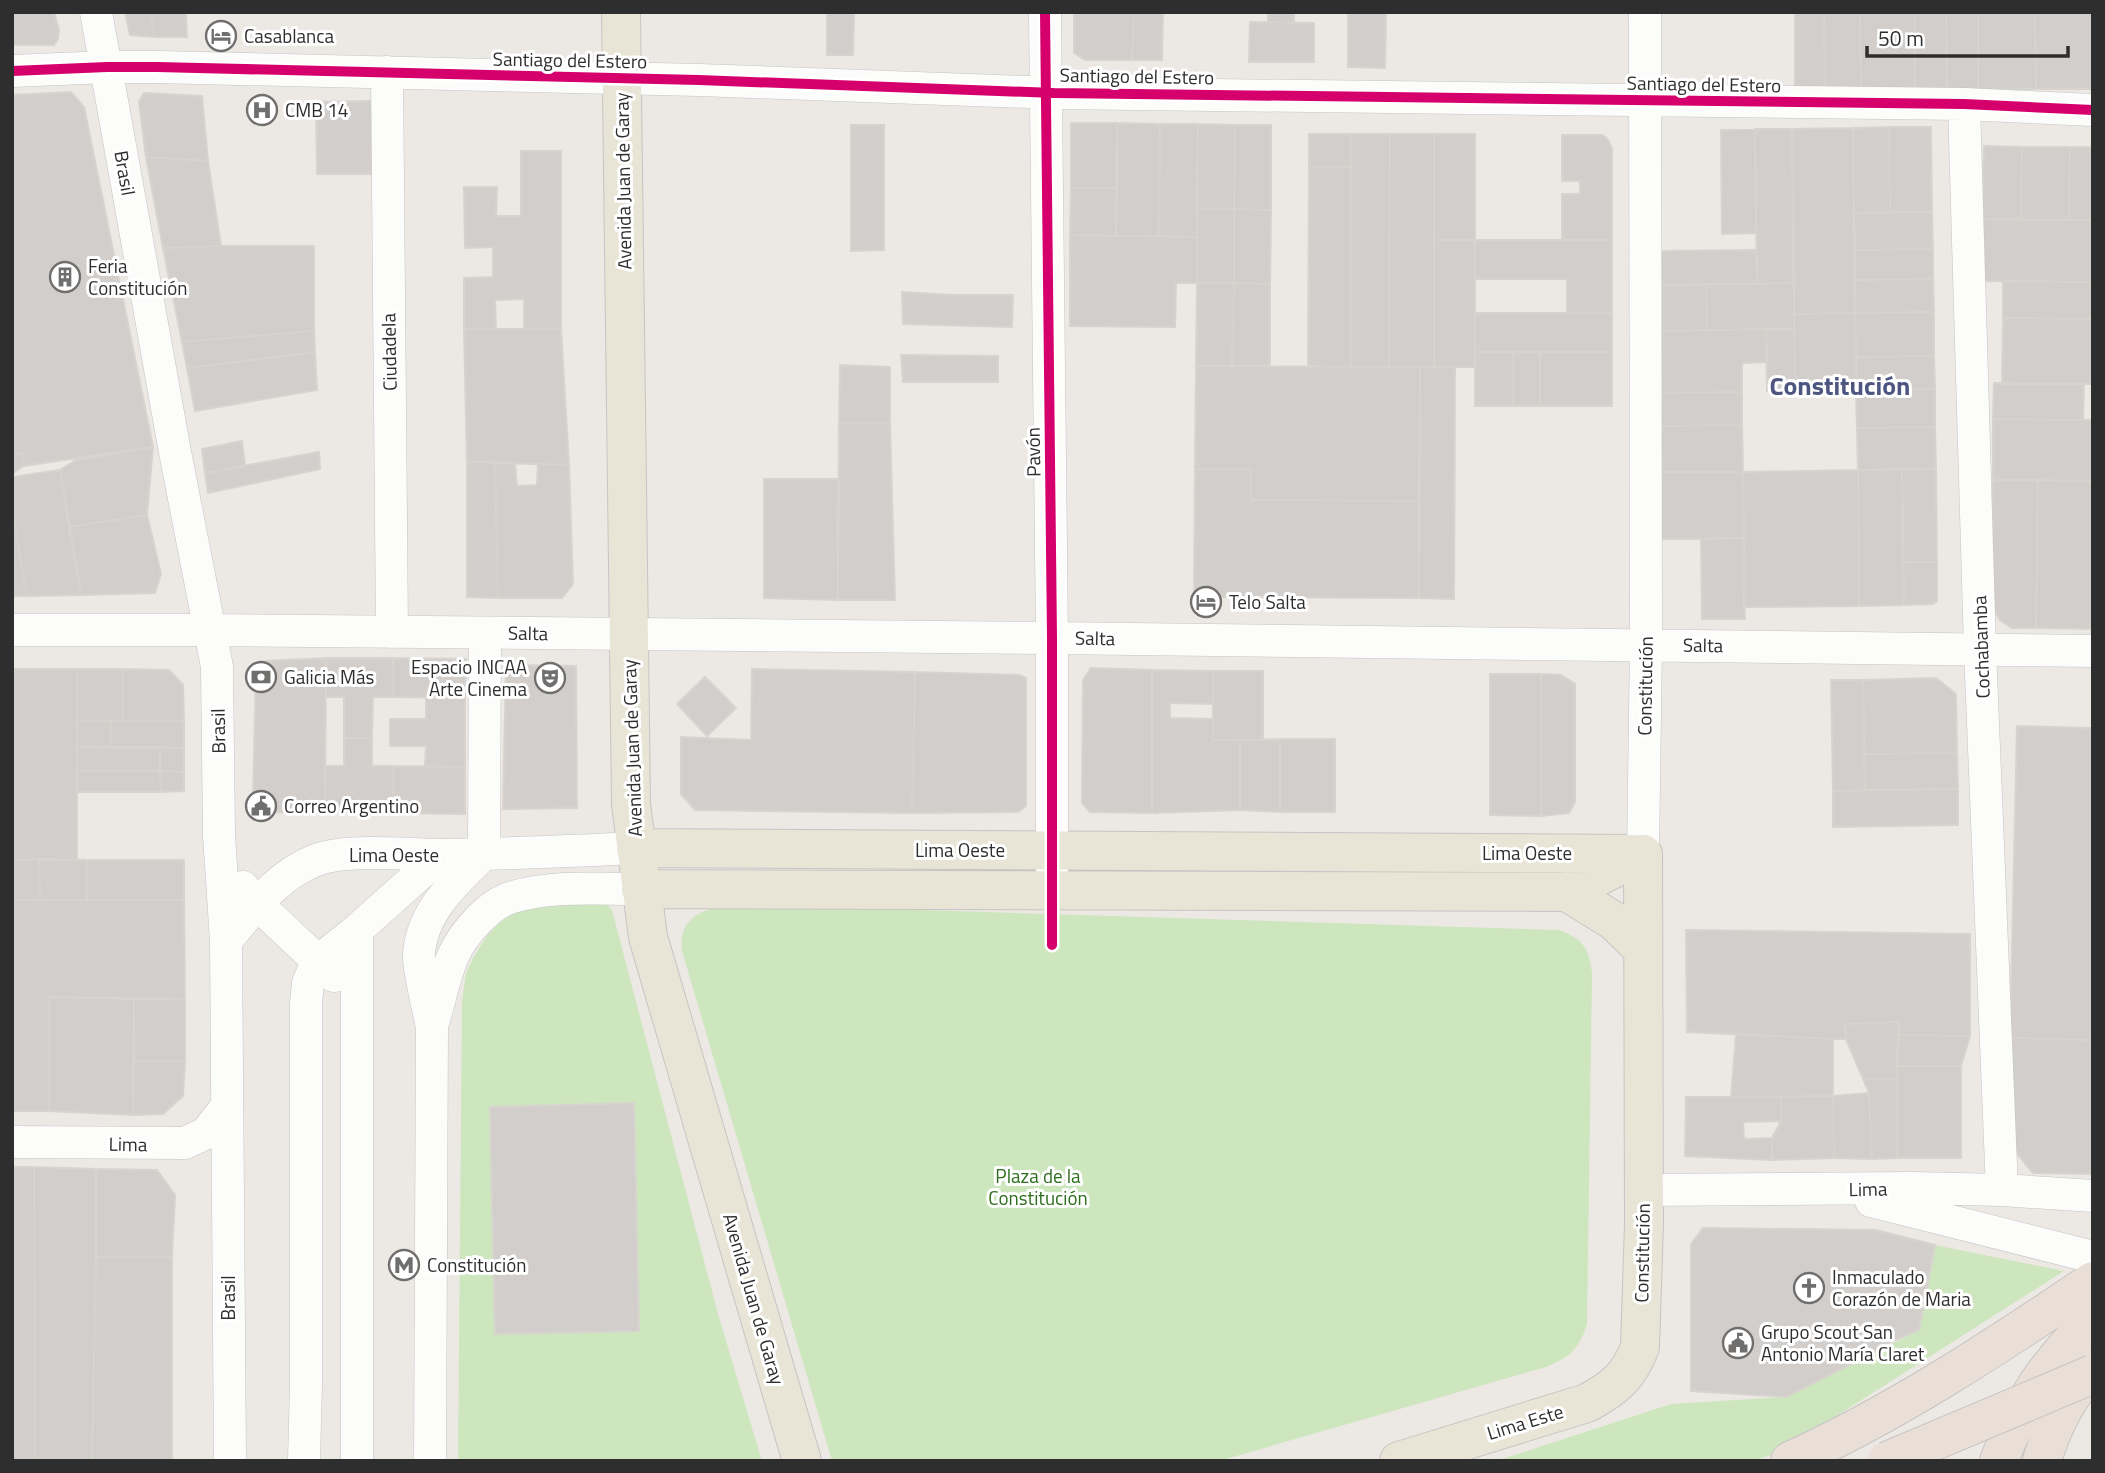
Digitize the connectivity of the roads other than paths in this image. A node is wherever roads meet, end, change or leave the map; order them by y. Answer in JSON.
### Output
{"nodes":[{"id":1,"x":96,"y":12,"type":"edge"},
{"id":2,"x":621,"y":12,"type":"edge"},
{"id":3,"x":1045,"y":12,"type":"edge"},
{"id":4,"x":1645,"y":12,"type":"edge"},
{"id":5,"x":107,"y":67,"type":"junction"},
{"id":6,"x":12,"y":71,"type":"edge"},
{"id":7,"x":387,"y":72,"type":"junction"},
{"id":8,"x":622,"y":79,"type":"junction"},
{"id":9,"x":1046,"y":93,"type":"junction"},
{"id":10,"x":1646,"y":101,"type":"junction"},
{"id":11,"x":1964,"y":104,"type":"junction"},
{"id":12,"x":2093,"y":110,"type":"edge"},
{"id":13,"x":12,"y":630,"type":"edge"},
{"id":14,"x":208,"y":630,"type":"junction"},
{"id":15,"x":392,"y":632,"type":"junction"},
{"id":16,"x":485,"y":632,"type":"junction"},
{"id":17,"x":628,"y":635,"type":"junction"},
{"id":18,"x":1052,"y":638,"type":"junction"},
{"id":19,"x":1646,"y":644,"type":"junction"},
{"id":20,"x":1980,"y":649,"type":"junction"},
{"id":21,"x":2093,"y":651,"type":"edge"},
{"id":22,"x":636,"y":848,"type":"junction"},
{"id":23,"x":1051,"y":850,"type":"junction"},
{"id":24,"x":484,"y":854,"type":"junction"},
{"id":25,"x":1643,"y":854,"type":"junction"},
{"id":26,"x":441,"y":855,"type":"junction"},
{"id":27,"x":221,"y":858,"type":"junction"},
{"id":28,"x":641,"y":889,"type":"junction"},
{"id":29,"x":1052,"y":890,"type":"junction"},
{"id":30,"x":1567,"y":892,"type":"junction"},
{"id":31,"x":257,"y":904,"type":"junction"},
{"id":32,"x":357,"y":930,"type":"junction"},
{"id":33,"x":226,"y":941,"type":"junction"},
{"id":34,"x":1642,"y":948,"type":"junction"},
{"id":35,"x":317,"y":962,"type":"junction"},
{"id":36,"x":357,"y":1006,"type":"junction"},
{"id":37,"x":432,"y":1027,"type":"junction"},
{"id":38,"x":227,"y":1106,"type":"junction"},
{"id":39,"x":12,"y":1142,"type":"edge"},
{"id":40,"x":1643,"y":1190,"type":"junction"},
{"id":41,"x":1822,"y":1190,"type":"junction"},
{"id":42,"x":2002,"y":1191,"type":"junction"},
{"id":43,"x":2093,"y":1196,"type":"edge"},
{"id":44,"x":2093,"y":1257,"type":"edge"},
{"id":45,"x":2093,"y":1281,"type":"edge"},
{"id":46,"x":2093,"y":1320,"type":"edge"},
{"id":47,"x":1636,"y":1358,"type":"joint"},
{"id":48,"x":2093,"y":1368,"type":"edge"},
{"id":49,"x":2093,"y":1374,"type":"edge"},
{"id":50,"x":230,"y":1461,"type":"edge"},
{"id":51,"x":304,"y":1461,"type":"edge"},
{"id":52,"x":357,"y":1461,"type":"edge"},
{"id":53,"x":430,"y":1461,"type":"edge"},
{"id":54,"x":802,"y":1461,"type":"edge"},
{"id":55,"x":1399,"y":1461,"type":"edge"},
{"id":56,"x":1790,"y":1461,"type":"edge"},
{"id":57,"x":1887,"y":1461,"type":"edge"},
{"id":58,"x":1999,"y":1461,"type":"edge"},
{"id":59,"x":2042,"y":1461,"type":"edge"}],
"edges":[{"from":1,"to":5,"type":"street","name":"Brasil"},
{"from":2,"to":8,"type":"main road","name":"Avenida Juan de Garay"},
{"from":3,"to":9,"type":"street","name":"Pavón"},
{"from":4,"to":10,"type":"street","name":"Constitución"},
{"from":5,"to":6,"type":"street","name":"Santiago del Estero"},
{"from":5,"to":7,"type":"street","name":"Santiago del Estero"},
{"from":5,"to":14,"type":"street","name":"Brasil"},
{"from":7,"to":8,"type":"street","name":"Santiago del Estero"},
{"from":7,"to":15,"type":"street","name":"Ciudadela"},
{"from":8,"to":9,"type":"street","name":"Santiago del Estero"},
{"from":8,"to":17,"type":"main road","name":"Avenida Juan de Garay"},
{"from":9,"to":10,"type":"street","name":"Santiago del Estero"},
{"from":9,"to":18,"type":"street","name":"Pavón"},
{"from":10,"to":11,"type":"street","name":"Santiago del Estero"},
{"from":10,"to":19,"type":"street","name":"Constitución"},
{"from":11,"to":12,"type":"street","name":"Santiago del Estero"},
{"from":11,"to":20,"type":"street","name":"Cochabamba"},
{"from":13,"to":14,"type":"street","name":"Salta"},
{"from":14,"to":15,"type":"street","name":"Salta"},
{"from":14,"to":27,"type":"street","name":"Brasil"},
{"from":15,"to":16,"type":"street","name":"Salta"},
{"from":16,"to":17,"type":"street","name":"Salta"},
{"from":16,"to":24,"type":"street"},
{"from":17,"to":18,"type":"street","name":"Salta"},
{"from":17,"to":22,"type":"main road","name":"Avenida Juan de Garay"},
{"from":18,"to":19,"type":"street","name":"Salta"},
{"from":18,"to":23,"type":"street","name":"Pavón"},
{"from":19,"to":20,"type":"street","name":"Salta"},
{"from":19,"to":25,"type":"street","name":"Constitución"},
{"from":20,"to":21,"type":"street","name":"Salta"},
{"from":20,"to":42,"type":"street","name":"Cochabamba"},
{"from":22,"to":23,"type":"main road","name":"Lima Oeste"},
{"from":22,"to":24,"type":"street","name":"Lima Oeste"},
{"from":22,"to":28,"type":"main road","name":"Avenida Juan de Garay"},
{"from":23,"to":25,"type":"main road","name":"Lima Oeste"},
{"from":23,"to":29,"type":"street","name":"Pavón"},
{"from":24,"to":26,"type":"street","name":"Lima Oeste"},
{"from":24,"to":37,"type":"street"},
{"from":25,"to":30,"type":"main road","name":"Lima Oeste"},
{"from":25,"to":34,"type":"main road","name":"Constitución"},
{"from":26,"to":31,"type":"street","name":"Lima Oeste"},
{"from":26,"to":32,"type":"street"},
{"from":27,"to":31,"type":"street"},
{"from":27,"to":33,"type":"street","name":"Brasil"},
{"from":28,"to":29,"type":"main road","name":"Lima Oeste"},
{"from":28,"to":37,"type":"street"},
{"from":28,"to":54,"type":"main road","name":"Avenida Juan de Garay"},
{"from":29,"to":30,"type":"main road","name":"Lima Oeste"},
{"from":30,"to":34,"type":"main road","name":"Lima Oeste"},
{"from":31,"to":33,"type":"street","name":"Lima Oeste"},
{"from":31,"to":35,"type":"street"},
{"from":32,"to":35,"type":"street"},
{"from":32,"to":36,"type":"street"},
{"from":33,"to":38,"type":"street","name":"Brasil"},
{"from":34,"to":40,"type":"main road","name":"Constitución"},
{"from":35,"to":36,"type":"street"},
{"from":35,"to":51,"type":"street"},
{"from":36,"to":52,"type":"street"},
{"from":37,"to":53,"type":"street"},
{"from":38,"to":39,"type":"street","name":"Lima"},
{"from":38,"to":50,"type":"street","name":"Brasil"},
{"from":40,"to":41,"type":"street","name":"Lima"},
{"from":40,"to":47,"type":"main road","name":"Constitución"},
{"from":41,"to":42,"type":"street","name":"Lima"},
{"from":41,"to":44,"type":"street"},
{"from":42,"to":43,"type":"street","name":"Lima"},
{"from":45,"to":56,"type":"highway"},
{"from":46,"to":58,"type":"highway"},
{"from":47,"to":55,"type":"main road","name":"Lima Este"},
{"from":48,"to":59,"type":"highway","bridge":true},
{"from":49,"to":57,"type":"highway","bridge":true}]}
